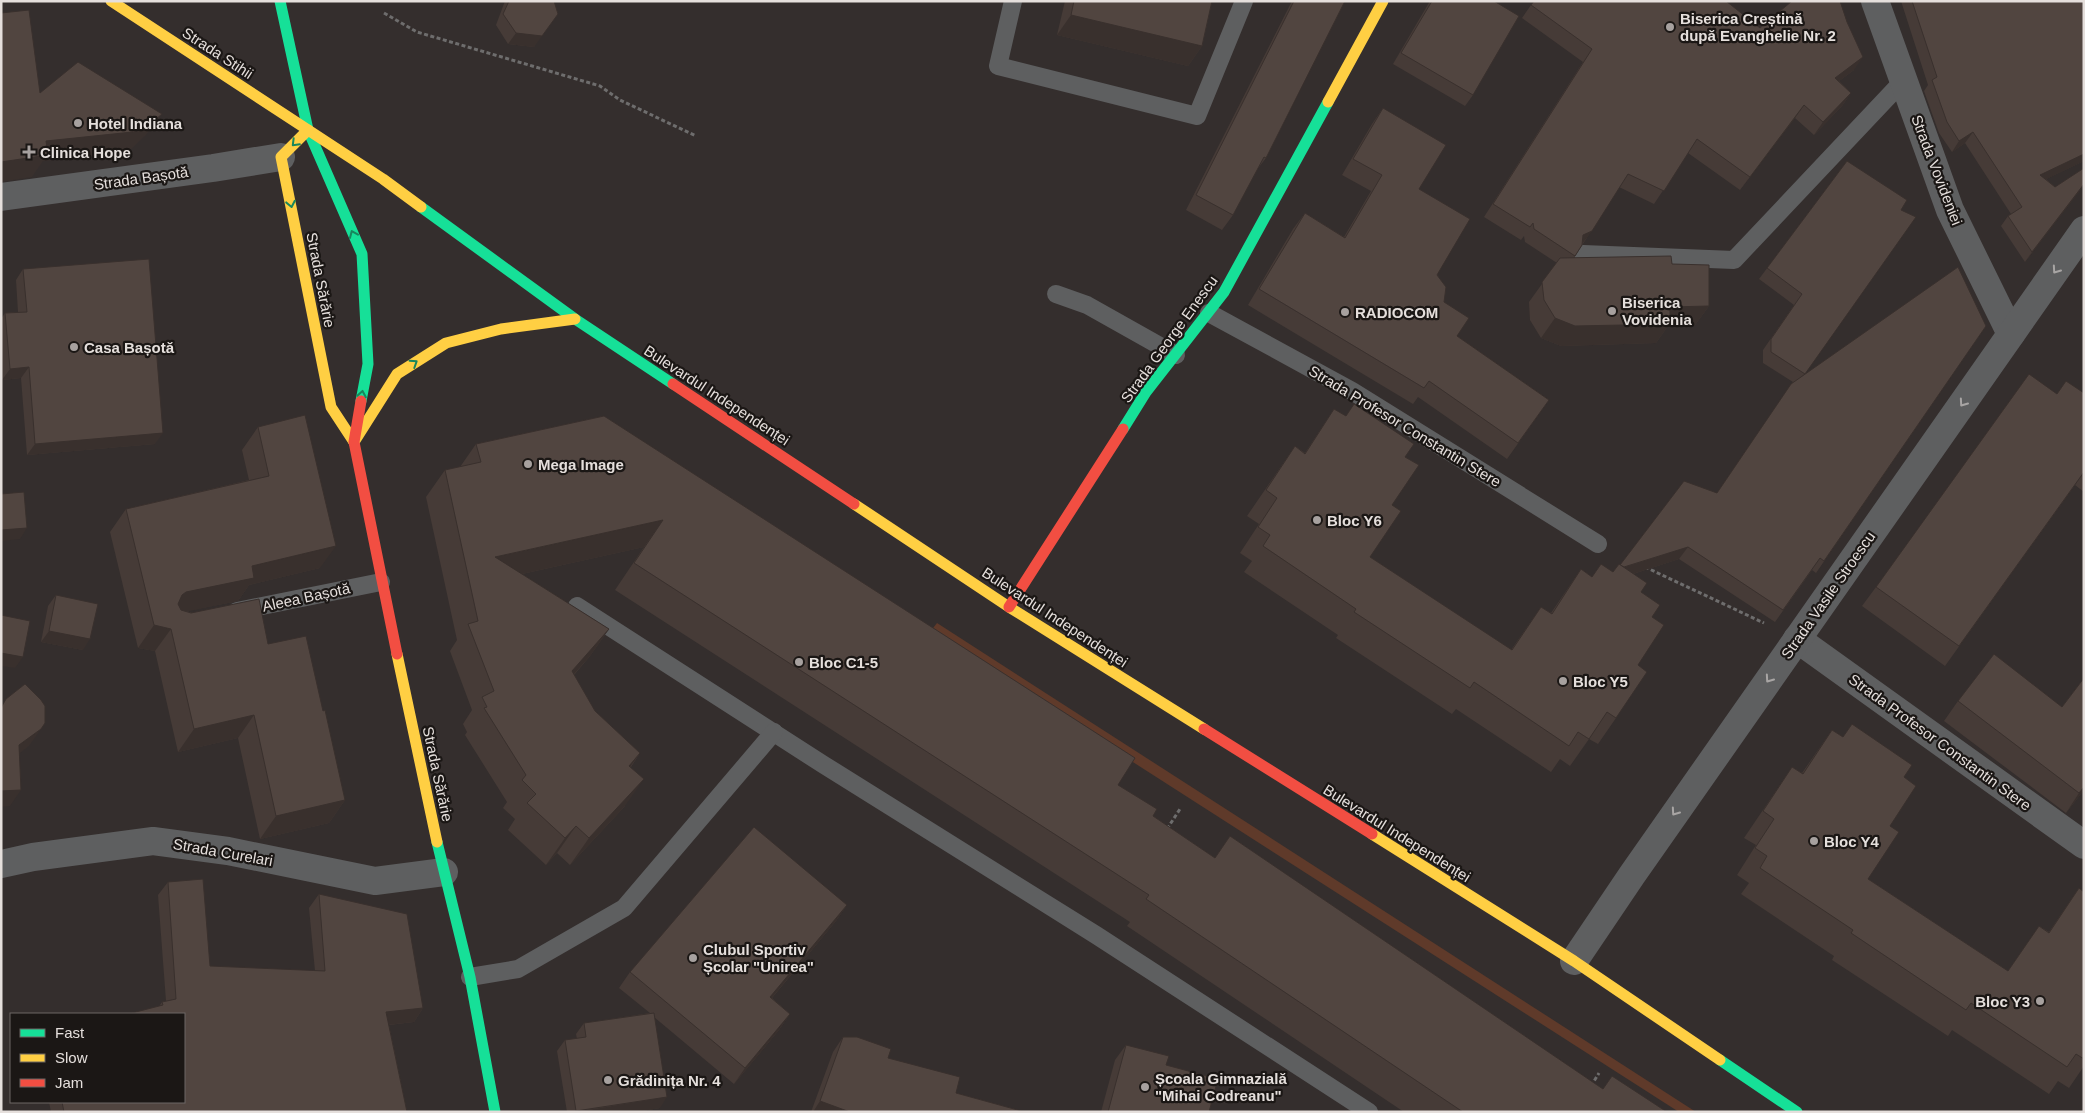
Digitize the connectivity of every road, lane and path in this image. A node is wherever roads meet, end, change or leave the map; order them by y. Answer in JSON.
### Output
{"nodes":[{"id":1,"x":112,"y":1,"type":"edge"},
{"id":2,"x":280,"y":1,"type":"edge"},
{"id":3,"x":1013,"y":1,"type":"edge"},
{"id":4,"x":1244,"y":1,"type":"edge"},
{"id":5,"x":1383,"y":1,"type":"edge"},
{"id":6,"x":1875,"y":1,"type":"edge"},
{"id":7,"x":384,"y":13,"type":"dead end"},
{"id":8,"x":1903,"y":81,"type":"junction"},
{"id":9,"x":308,"y":130,"type":"junction"},
{"id":10,"x":696,"y":136,"type":"dead end"},
{"id":11,"x":281,"y":156,"type":"junction"},
{"id":12,"x":1,"y":197,"type":"edge"},
{"id":13,"x":2084,"y":230,"type":"edge"},
{"id":14,"x":1583,"y":254,"type":"edge"},
{"id":15,"x":1056,"y":294,"type":"dead end"},
{"id":16,"x":1209,"y":314,"type":"junction"},
{"id":17,"x":575,"y":319,"type":"junction"},
{"id":18,"x":2011,"y":334,"type":"junction"},
{"id":19,"x":1176,"y":355,"type":"junction"},
{"id":20,"x":354,"y":442,"type":"junction"},
{"id":21,"x":1598,"y":544,"type":"joint"},
{"id":22,"x":381,"y":582,"type":"junction"},
{"id":23,"x":576,"y":606,"type":"edge"},
{"id":24,"x":1009,"y":606,"type":"junction"},
{"id":25,"x":220,"y":615,"type":"edge"},
{"id":26,"x":1797,"y":639,"type":"junction"},
{"id":27,"x":774,"y":732,"type":"junction"},
{"id":28,"x":1180,"y":808,"type":"dead end"},
{"id":29,"x":1164,"y":832,"type":"edge"},
{"id":30,"x":2084,"y":845,"type":"edge"},
{"id":31,"x":1,"y":864,"type":"edge"},
{"id":32,"x":444,"y":872,"type":"junction"},
{"id":33,"x":1574,"y":961,"type":"junction"},
{"id":34,"x":470,"y":977,"type":"junction"},
{"id":35,"x":1599,"y":1073,"type":"dead end"},
{"id":36,"x":1590,"y":1088,"type":"edge"},
{"id":37,"x":495,"y":1112,"type":"edge"},
{"id":38,"x":1369,"y":1112,"type":"edge"},
{"id":39,"x":1797,"y":1112,"type":"edge"}],
"edges":[{"from":1,"to":9,"type":"main road","name":"Strada Stihii"},
{"from":2,"to":9,"type":"main road","name":"Strada Sărărie"},
{"from":3,"to":4,"type":"lane"},
{"from":5,"to":16,"type":"main road","name":"Strada George Enescu"},
{"from":6,"to":8,"type":"street","name":"Strada Vovideniei"},
{"from":7,"to":10,"type":"path"},
{"from":8,"to":14,"type":"lane"},
{"from":8,"to":18,"type":"street","name":"Strada Vovideniei"},
{"from":9,"to":11,"type":"main road","one_way":true},
{"from":9,"to":17,"type":"main road","name":"Bulevardul Independenței"},
{"from":20,"to":9,"type":"main road","name":"Strada Sărărie","one_way":true},
{"from":11,"to":12,"type":"street","name":"Strada Bașotă"},
{"from":11,"to":20,"type":"main road","name":"Strada Sărărie","one_way":true},
{"from":13,"to":18,"type":"street","name":"Strada Vasile Stroescu","one_way":true},
{"from":15,"to":19,"type":"lane"},
{"from":16,"to":19,"type":"main road","name":"Strada George Enescu"},
{"from":16,"to":21,"type":"lane","name":"Strada Profesor Constantin Stere"},
{"from":20,"to":17,"type":"main road","one_way":true},
{"from":17,"to":24,"type":"main road","name":"Bulevardul Independenței"},
{"from":18,"to":26,"type":"street","name":"Strada Vasile Stroescu","one_way":true},
{"from":19,"to":24,"type":"main road","name":"Strada George Enescu"},
{"from":20,"to":22,"type":"main road","name":"Strada Sărărie"},
{"from":21,"to":26,"type":"path"},
{"from":22,"to":25,"type":"lane","name":"Aleea Bașotă"},
{"from":22,"to":32,"type":"main road","name":"Strada Sărărie"},
{"from":23,"to":27,"type":"lane"},
{"from":24,"to":33,"type":"main road","name":"Bulevardul Independenței"},
{"from":26,"to":30,"type":"street","name":"Strada Profesor Constantin Stere"},
{"from":26,"to":33,"type":"street","name":"Strada Vasile Stroescu","one_way":true},
{"from":27,"to":34,"type":"lane"},
{"from":27,"to":38,"type":"lane"},
{"from":28,"to":29,"type":"path"},
{"from":31,"to":32,"type":"street","name":"Strada Curelari"},
{"from":32,"to":34,"type":"main road","name":"Strada Sărărie"},
{"from":33,"to":39,"type":"main road","name":"Bulevardul Independenței"},
{"from":34,"to":37,"type":"main road","name":"Strada Sărărie"},
{"from":35,"to":36,"type":"path"}]}
